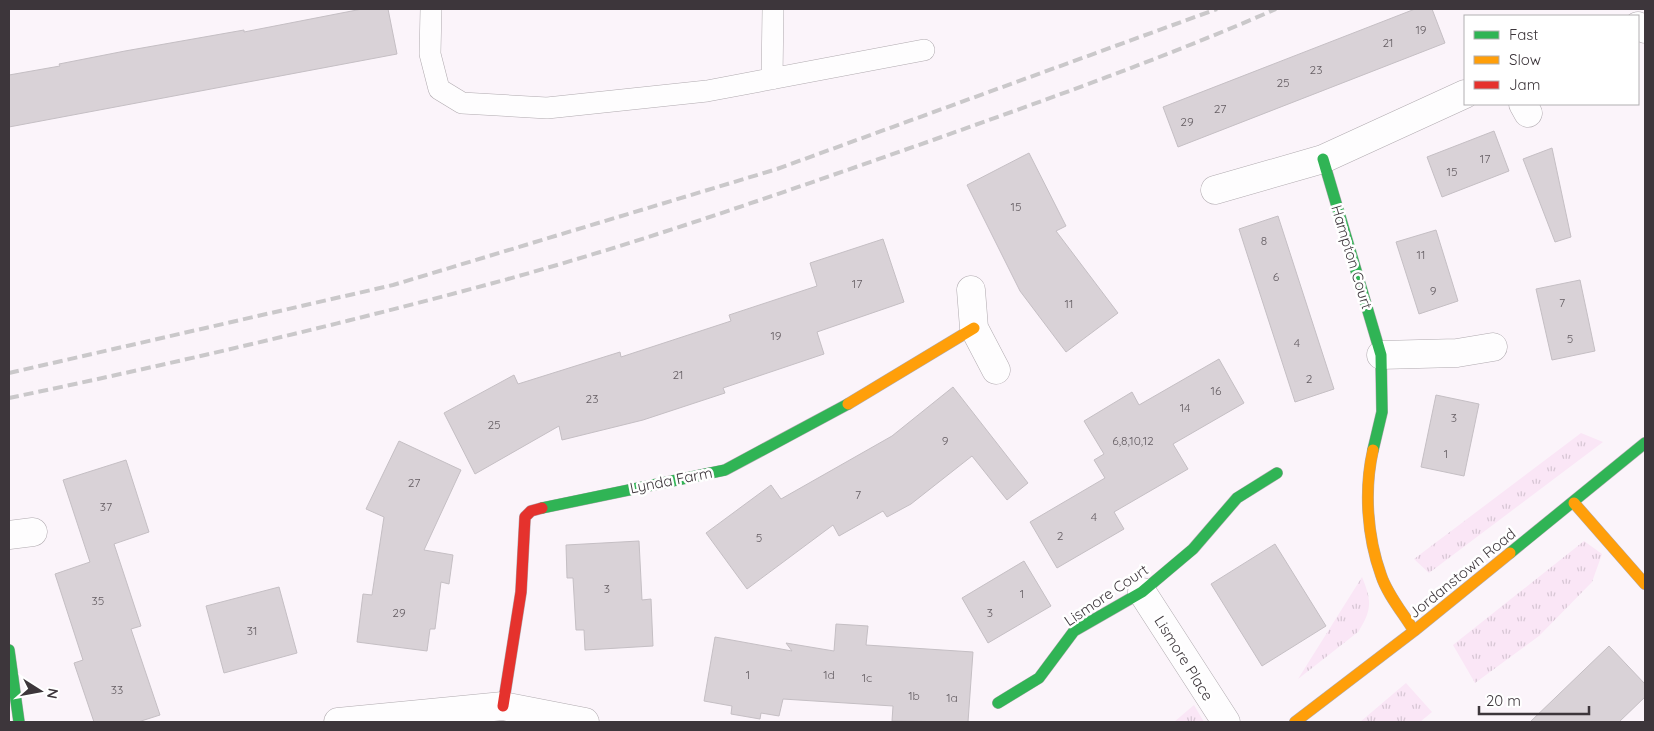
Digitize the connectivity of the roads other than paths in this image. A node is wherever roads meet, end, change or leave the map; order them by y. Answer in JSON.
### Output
{"nodes":[{"id":1,"x":431,"y":9,"type":"edge"},
{"id":2,"x":773,"y":9,"type":"edge"},
{"id":3,"x":924,"y":50,"type":"dead end"},
{"id":4,"x":772,"y":79,"type":"junction"},
{"id":5,"x":1464,"y":94,"type":"edge"},
{"id":6,"x":1323,"y":159,"type":"junction"},
{"id":7,"x":1215,"y":190,"type":"dead end"},
{"id":8,"x":971,"y":290,"type":"dead end"},
{"id":9,"x":974,"y":328,"type":"junction"},
{"id":10,"x":1493,"y":347,"type":"dead end"},
{"id":11,"x":1381,"y":355,"type":"junction"},
{"id":12,"x":996,"y":370,"type":"dead end"},
{"id":13,"x":1645,"y":443,"type":"edge"},
{"id":14,"x":1277,"y":473,"type":"dead end"},
{"id":15,"x":1574,"y":503,"type":"junction"},
{"id":16,"x":1645,"y":584,"type":"edge"},
{"id":17,"x":1142,"y":592,"type":"junction"},
{"id":18,"x":1414,"y":631,"type":"junction"},
{"id":19,"x":9,"y":650,"type":"edge"},
{"id":20,"x":998,"y":703,"type":"dead end"},
{"id":21,"x":503,"y":706,"type":"junction"},
{"id":22,"x":19,"y":722,"type":"edge"},
{"id":23,"x":338,"y":722,"type":"edge"},
{"id":24,"x":585,"y":722,"type":"edge"},
{"id":25,"x":1226,"y":722,"type":"edge"},
{"id":26,"x":1296,"y":722,"type":"edge"}],
"edges":[{"from":1,"to":4,"type":"lane"},
{"from":2,"to":4,"type":"lane"},
{"from":3,"to":4,"type":"lane"},
{"from":5,"to":6,"type":"street"},
{"from":6,"to":7,"type":"street"},
{"from":6,"to":11,"type":"street","name":"Hampton Court"},
{"from":8,"to":9,"type":"street"},
{"from":9,"to":12,"type":"street"},
{"from":9,"to":21,"type":"street","name":"Lynda Farm"},
{"from":10,"to":11,"type":"street"},
{"from":11,"to":18,"type":"street","name":"Hampton Court"},
{"from":13,"to":15,"type":"street","name":"Jordanstown Road"},
{"from":14,"to":17,"type":"street","name":"Lismore Court"},
{"from":15,"to":16,"type":"street"},
{"from":15,"to":18,"type":"street","name":"Jordanstown Road"},
{"from":17,"to":20,"type":"street","name":"Lismore Court"},
{"from":17,"to":25,"type":"street","name":"Lismore Place"},
{"from":18,"to":26,"type":"street","name":"Jordanstown Road"},
{"from":19,"to":22,"type":"street"},
{"from":21,"to":23,"type":"street"},
{"from":21,"to":24,"type":"street"}]}
